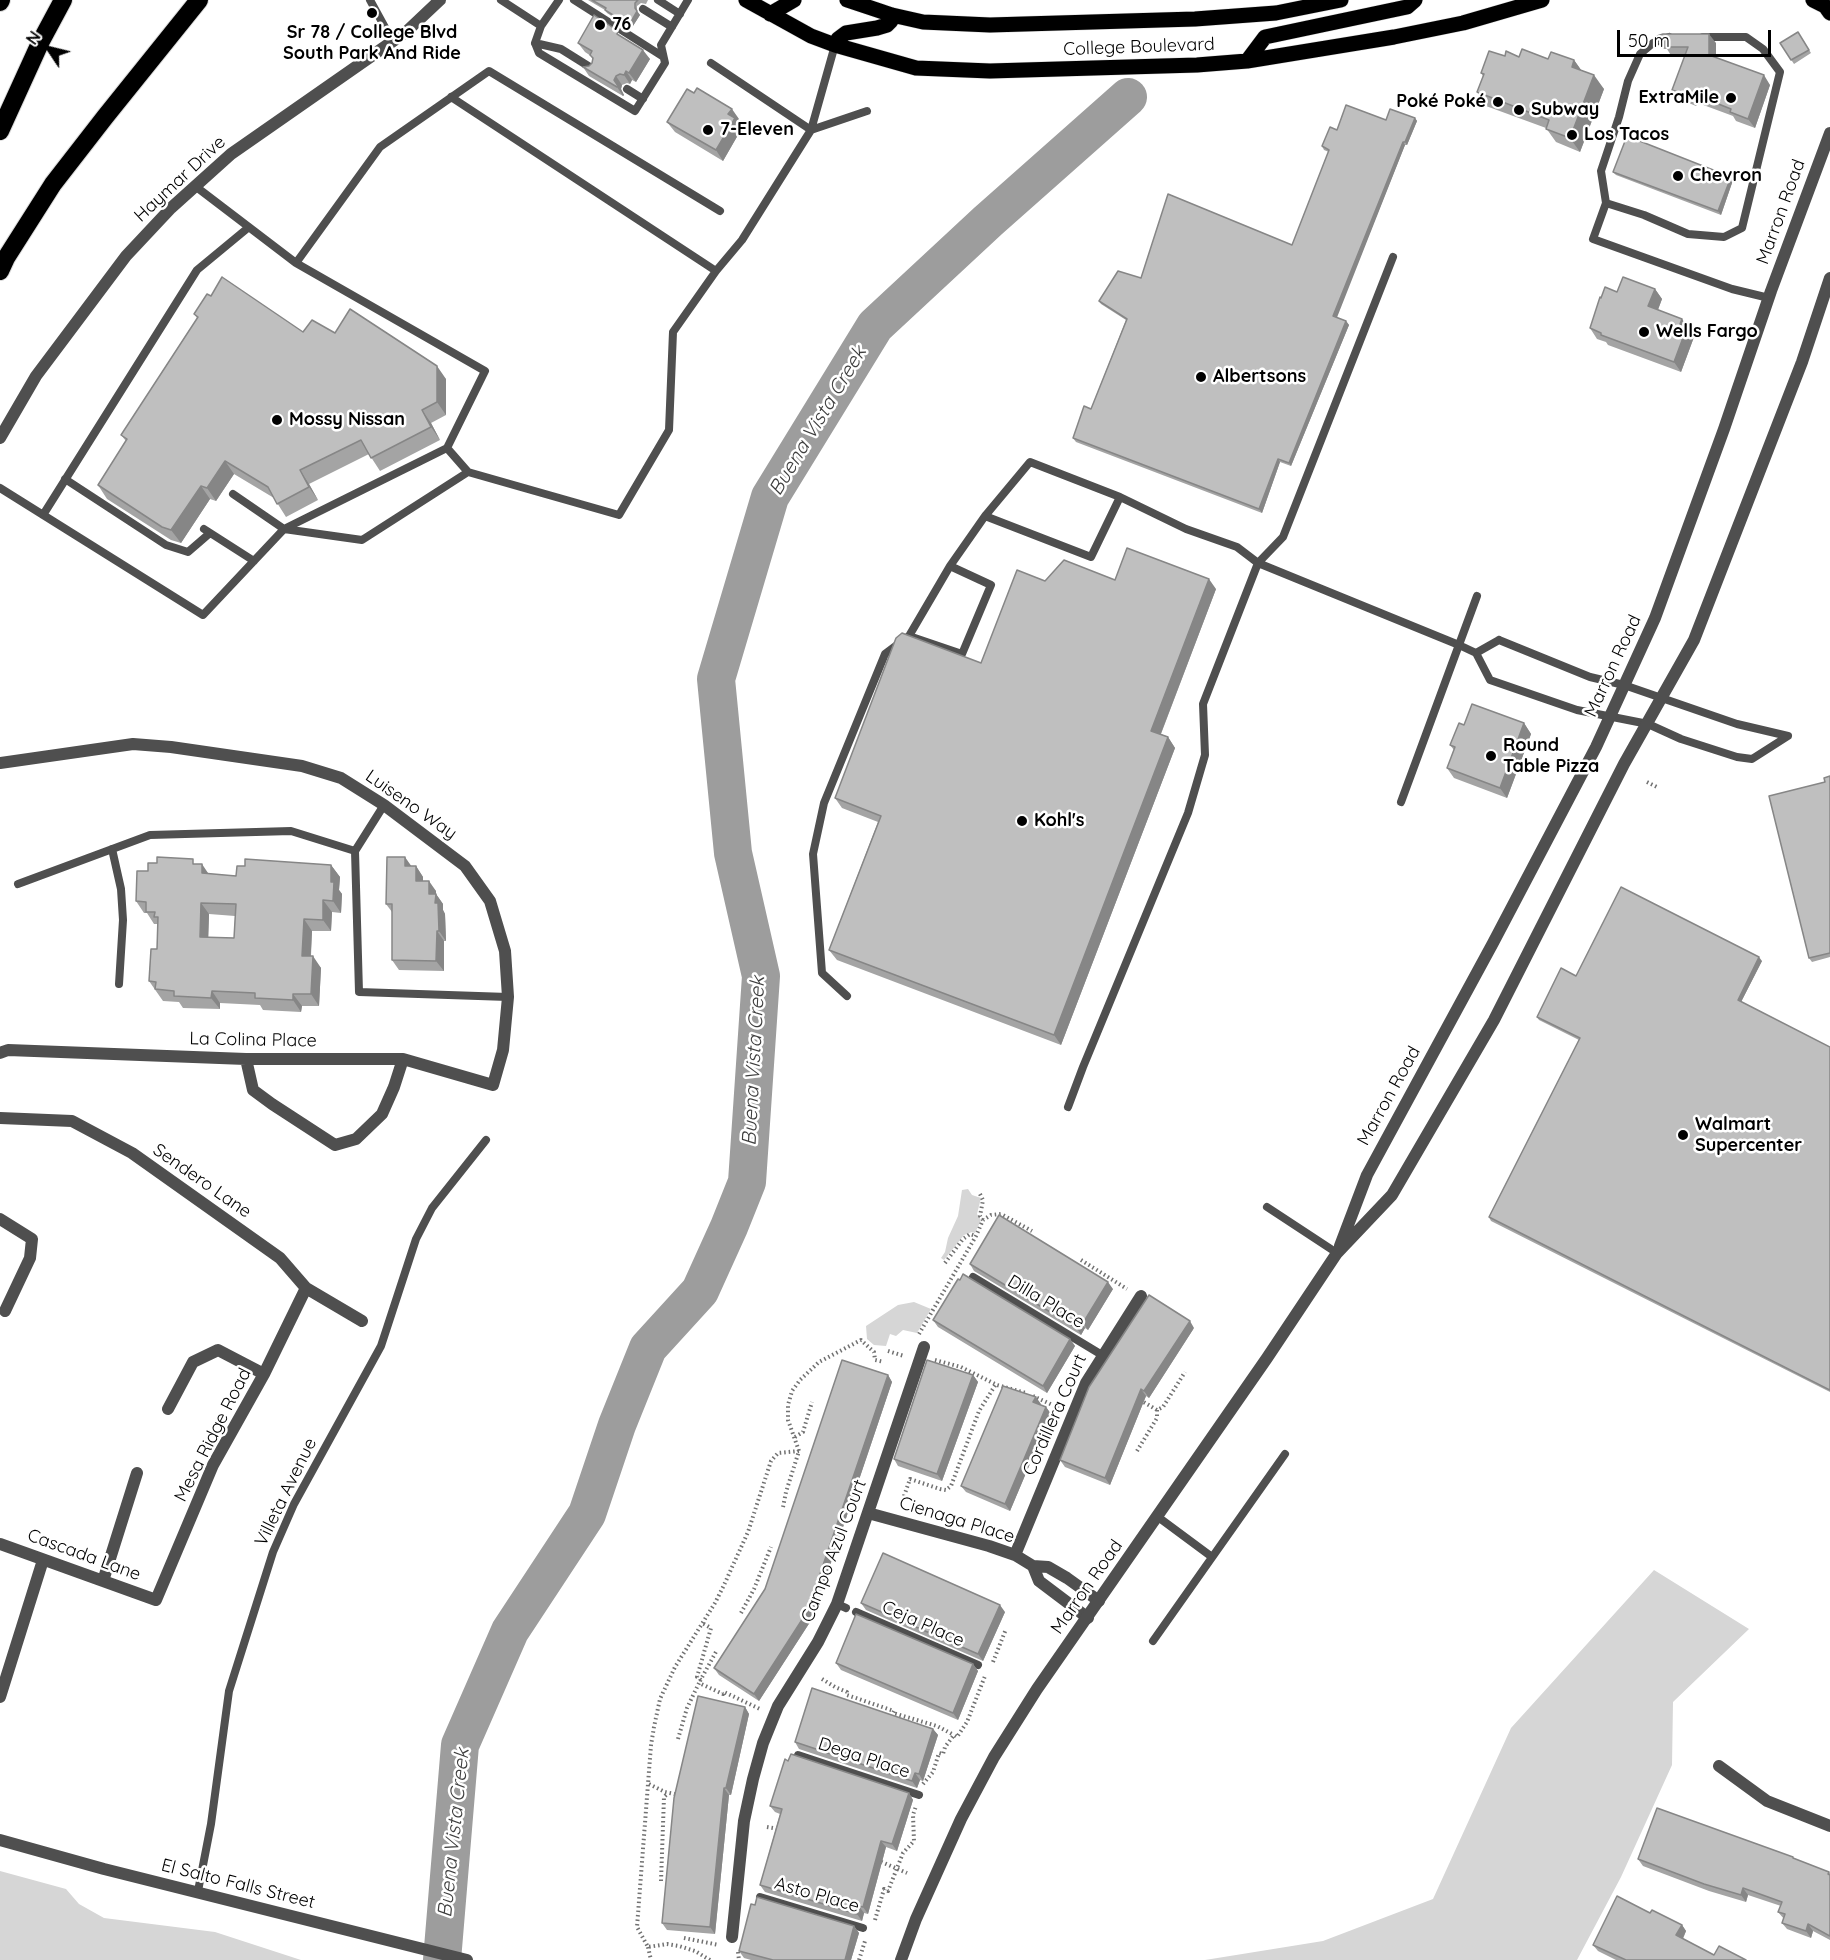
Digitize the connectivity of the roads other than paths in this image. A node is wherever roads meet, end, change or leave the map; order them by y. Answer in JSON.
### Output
{"nodes":[{"id":1,"x":63,"y":0,"type":"edge"},
{"id":2,"x":199,"y":0,"type":"edge"},
{"id":3,"x":370,"y":0,"type":"edge"},
{"id":4,"x":440,"y":0,"type":"edge"},
{"id":5,"x":501,"y":0,"type":"edge"},
{"id":6,"x":559,"y":0,"type":"edge"},
{"id":7,"x":574,"y":0,"type":"edge"},
{"id":8,"x":658,"y":0,"type":"edge"},
{"id":9,"x":688,"y":0,"type":"edge"},
{"id":10,"x":746,"y":0,"type":"edge"},
{"id":11,"x":794,"y":0,"type":"edge"},
{"id":12,"x":847,"y":0,"type":"edge"},
{"id":13,"x":1341,"y":0,"type":"edge"},
{"id":14,"x":1415,"y":0,"type":"edge"},
{"id":15,"x":1542,"y":0,"type":"edge"},
{"id":16,"x":1813,"y":0,"type":"edge"},
{"id":17,"x":643,"y":9,"type":"dead end"},
{"id":18,"x":1830,"y":13,"type":"edge"},
{"id":19,"x":680,"y":14,"type":"junction"},
{"id":20,"x":770,"y":14,"type":"junction"},
{"id":21,"x":892,"y":15,"type":"junction"},
{"id":22,"x":541,"y":26,"type":"junction"},
{"id":23,"x":672,"y":27,"type":"junction"},
{"id":24,"x":1680,"y":37,"type":"edge"},
{"id":25,"x":1691,"y":37,"type":"edge"},
{"id":26,"x":393,"y":42,"type":"junction"},
{"id":27,"x":535,"y":43,"type":"junction"},
{"id":28,"x":835,"y":45,"type":"junction"},
{"id":29,"x":662,"y":56,"type":"junction"},
{"id":30,"x":1247,"y":61,"type":"junction"},
{"id":31,"x":711,"y":63,"type":"dead end"},
{"id":32,"x":593,"y":69,"type":"edge"},
{"id":33,"x":627,"y":89,"type":"dead end"},
{"id":34,"x":451,"y":97,"type":"junction"},
{"id":35,"x":643,"y":99,"type":"junction"},
{"id":36,"x":867,"y":111,"type":"dead end"},
{"id":37,"x":811,"y":130,"type":"junction"},
{"id":38,"x":0,"y":131,"type":"edge"},
{"id":39,"x":1830,"y":133,"type":"edge"},
{"id":40,"x":195,"y":186,"type":"junction"},
{"id":41,"x":1606,"y":203,"type":"junction"},
{"id":42,"x":720,"y":211,"type":"dead end"},
{"id":43,"x":249,"y":227,"type":"junction"},
{"id":44,"x":1393,"y":257,"type":"dead end"},
{"id":45,"x":296,"y":263,"type":"junction"},
{"id":46,"x":0,"y":271,"type":"edge"},
{"id":47,"x":716,"y":271,"type":"junction"},
{"id":48,"x":1830,"y":278,"type":"edge"},
{"id":49,"x":1768,"y":298,"type":"junction"},
{"id":50,"x":0,"y":438,"type":"edge"},
{"id":51,"x":447,"y":448,"type":"junction"},
{"id":52,"x":468,"y":472,"type":"junction"},
{"id":53,"x":66,"y":479,"type":"junction"},
{"id":54,"x":0,"y":488,"type":"edge"},
{"id":55,"x":233,"y":494,"type":"dead end"},
{"id":56,"x":1120,"y":497,"type":"junction"},
{"id":57,"x":43,"y":515,"type":"junction"},
{"id":58,"x":985,"y":516,"type":"junction"},
{"id":59,"x":284,"y":529,"type":"junction"},
{"id":60,"x":254,"y":561,"type":"junction"},
{"id":61,"x":1258,"y":563,"type":"junction"},
{"id":62,"x":950,"y":566,"type":"junction"},
{"id":63,"x":1477,"y":596,"type":"dead end"},
{"id":64,"x":909,"y":636,"type":"junction"},
{"id":65,"x":1459,"y":645,"type":"junction"},
{"id":66,"x":1476,"y":653,"type":"junction"},
{"id":67,"x":1624,"y":685,"type":"junction"},
{"id":68,"x":1663,"y":697,"type":"junction"},
{"id":69,"x":1609,"y":717,"type":"junction"},
{"id":70,"x":1648,"y":724,"type":"junction"},
{"id":71,"x":0,"y":763,"type":"edge"},
{"id":72,"x":1401,"y":802,"type":"dead end"},
{"id":73,"x":384,"y":805,"type":"junction"},
{"id":74,"x":112,"y":849,"type":"junction"},
{"id":75,"x":355,"y":851,"type":"junction"},
{"id":76,"x":18,"y":884,"type":"dead end"},
{"id":77,"x":119,"y":984,"type":"dead end"},
{"id":78,"x":846,"y":996,"type":"dead end"},
{"id":79,"x":508,"y":997,"type":"junction"},
{"id":80,"x":4,"y":1051,"type":"edge"},
{"id":81,"x":246,"y":1059,"type":"junction"},
{"id":82,"x":403,"y":1059,"type":"junction"},
{"id":83,"x":493,"y":1085,"type":"joint"},
{"id":84,"x":1068,"y":1107,"type":"dead end"},
{"id":85,"x":0,"y":1118,"type":"edge"},
{"id":86,"x":486,"y":1140,"type":"dead end"},
{"id":87,"x":1267,"y":1207,"type":"dead end"},
{"id":88,"x":0,"y":1220,"type":"edge"},
{"id":89,"x":1337,"y":1253,"type":"junction"},
{"id":90,"x":973,"y":1277,"type":"edge"},
{"id":91,"x":306,"y":1288,"type":"junction"},
{"id":92,"x":1141,"y":1296,"type":"dead end"},
{"id":93,"x":5,"y":1311,"type":"dead end"},
{"id":94,"x":362,"y":1321,"type":"dead end"},
{"id":95,"x":924,"y":1347,"type":"dead end"},
{"id":96,"x":1102,"y":1355,"type":"junction"},
{"id":97,"x":264,"y":1374,"type":"junction"},
{"id":98,"x":168,"y":1409,"type":"dead end"},
{"id":99,"x":1285,"y":1454,"type":"dead end"},
{"id":100,"x":137,"y":1473,"type":"dead end"},
{"id":101,"x":868,"y":1513,"type":"junction"},
{"id":102,"x":1158,"y":1517,"type":"junction"},
{"id":103,"x":0,"y":1544,"type":"edge"},
{"id":104,"x":1015,"y":1555,"type":"junction"},
{"id":105,"x":1212,"y":1557,"type":"junction"},
{"id":106,"x":43,"y":1560,"type":"junction"},
{"id":107,"x":1033,"y":1566,"type":"junction"},
{"id":108,"x":103,"y":1581,"type":"junction"},
{"id":109,"x":156,"y":1600,"type":"joint"},
{"id":110,"x":1099,"y":1601,"type":"junction"},
{"id":111,"x":856,"y":1612,"type":"edge"},
{"id":112,"x":1088,"y":1618,"type":"junction"},
{"id":113,"x":1153,"y":1641,"type":"dead end"},
{"id":114,"x":978,"y":1665,"type":"edge"},
{"id":115,"x":0,"y":1698,"type":"edge"},
{"id":116,"x":798,"y":1755,"type":"edge"},
{"id":117,"x":1719,"y":1766,"type":"dead end"},
{"id":118,"x":919,"y":1795,"type":"dead end"},
{"id":119,"x":1830,"y":1826,"type":"edge"},
{"id":120,"x":0,"y":1840,"type":"edge"},
{"id":121,"x":198,"y":1891,"type":"junction"},
{"id":122,"x":760,"y":1897,"type":"edge"},
{"id":123,"x":863,"y":1928,"type":"dead end"},
{"id":124,"x":732,"y":1937,"type":"dead end"},
{"id":125,"x":467,"y":1960,"type":"edge"},
{"id":126,"x":901,"y":1960,"type":"edge"}],
"edges":[{"from":1,"to":38,"type":"highway"},
{"from":2,"to":46,"type":"highway"},
{"from":3,"to":26,"type":"lane"},
{"from":4,"to":26,"type":"street","name":"Haymar Drive"},
{"from":5,"to":22,"type":"lane"},
{"from":6,"to":22,"type":"lane"},
{"from":7,"to":29,"type":"lane"},
{"from":8,"to":19,"type":"lane"},
{"from":9,"to":19,"type":"lane"},
{"from":10,"to":20,"type":"main road","name":"College Boulevard"},
{"from":11,"to":20,"type":"main road"},
{"from":12,"to":21,"type":"main road","name":"College Boulevard"},
{"from":13,"to":21,"type":"main road","name":"College Boulevard"},
{"from":14,"to":30,"type":"main road"},
{"from":15,"to":30,"type":"main road","name":"College Boulevard"},
{"from":16,"to":18,"type":"main road"},
{"from":17,"to":23,"type":"lane"},
{"from":19,"to":23,"type":"lane"},
{"from":20,"to":28,"type":"main road","name":"College Boulevard"},
{"from":21,"to":28,"type":"main road"},
{"from":22,"to":27,"type":"lane"},
{"from":23,"to":29,"type":"lane"},
{"from":24,"to":41,"type":"lane"},
{"from":25,"to":41,"type":"lane"},
{"from":26,"to":40,"type":"street","name":"Haymar Drive"},
{"from":27,"to":32,"type":"lane"},
{"from":27,"to":35,"type":"lane"},
{"from":28,"to":30,"type":"main road","name":"College Boulevard"},
{"from":28,"to":37,"type":"lane"},
{"from":29,"to":35,"type":"lane"},
{"from":31,"to":37,"type":"lane"},
{"from":33,"to":35,"type":"lane"},
{"from":34,"to":42,"type":"lane"},
{"from":34,"to":45,"type":"lane"},
{"from":34,"to":47,"type":"lane"},
{"from":36,"to":37,"type":"lane"},
{"from":37,"to":47,"type":"lane"},
{"from":39,"to":49,"type":"street","name":"Marron Road"},
{"from":40,"to":43,"type":"lane"},
{"from":40,"to":50,"type":"street","name":"Haymar Drive"},
{"from":41,"to":49,"type":"lane"},
{"from":43,"to":45,"type":"lane"},
{"from":43,"to":53,"type":"lane"},
{"from":44,"to":61,"type":"lane"},
{"from":45,"to":51,"type":"lane"},
{"from":47,"to":52,"type":"lane"},
{"from":48,"to":68,"type":"street","name":"Marron Road"},
{"from":49,"to":67,"type":"street","name":"Marron Road"},
{"from":51,"to":52,"type":"lane"},
{"from":51,"to":59,"type":"lane"},
{"from":52,"to":59,"type":"lane"},
{"from":53,"to":57,"type":"lane"},
{"from":53,"to":60,"type":"lane"},
{"from":54,"to":57,"type":"lane"},
{"from":55,"to":59,"type":"lane"},
{"from":56,"to":58,"type":"lane"},
{"from":56,"to":58,"type":"lane"},
{"from":56,"to":61,"type":"lane"},
{"from":57,"to":60,"type":"lane"},
{"from":58,"to":62,"type":"lane"},
{"from":59,"to":60,"type":"lane"},
{"from":61,"to":65,"type":"lane"},
{"from":61,"to":84,"type":"lane"},
{"from":62,"to":64,"type":"lane"},
{"from":62,"to":64,"type":"lane"},
{"from":63,"to":65,"type":"lane"},
{"from":64,"to":78,"type":"lane"},
{"from":65,"to":66,"type":"lane"},
{"from":65,"to":72,"type":"lane"},
{"from":66,"to":67,"type":"lane"},
{"from":66,"to":69,"type":"lane"},
{"from":67,"to":68,"type":"lane"},
{"from":67,"to":69,"type":"street","name":"Marron Road"},
{"from":68,"to":70,"type":"street","name":"Marron Road"},
{"from":68,"to":70,"type":"lane"},
{"from":69,"to":70,"type":"lane"},
{"from":69,"to":89,"type":"street","name":"Marron Road"},
{"from":70,"to":89,"type":"street","name":"Marron Road"},
{"from":71,"to":73,"type":"street","name":"Luiseno Way"},
{"from":73,"to":75,"type":"lane"},
{"from":73,"to":79,"type":"street","name":"Luiseno Way"},
{"from":74,"to":75,"type":"lane"},
{"from":74,"to":76,"type":"lane"},
{"from":74,"to":77,"type":"lane"},
{"from":75,"to":79,"type":"lane"},
{"from":79,"to":83,"type":"street","name":"Luiseno Way"},
{"from":80,"to":81,"type":"street","name":"La Colina Place"},
{"from":81,"to":82,"type":"street","name":"La Colina Place"},
{"from":81,"to":82,"type":"street"},
{"from":82,"to":83,"type":"street","name":"La Colina Place"},
{"from":85,"to":91,"type":"street","name":"Sendero Lane"},
{"from":86,"to":121,"type":"lane","name":"Villeta Avenue"},
{"from":87,"to":89,"type":"lane"},
{"from":88,"to":93,"type":"street"},
{"from":89,"to":102,"type":"street","name":"Marron Road"},
{"from":90,"to":96,"type":"lane","name":"Dilla Place"},
{"from":91,"to":94,"type":"street","name":"Sendero Lane"},
{"from":91,"to":97,"type":"street","name":"Mesa Ridge Road"},
{"from":92,"to":96,"type":"street","name":"Cordillera Court"},
{"from":95,"to":101,"type":"street","name":"Campo Azul Court"},
{"from":96,"to":104,"type":"street","name":"Cordillera Court"},
{"from":97,"to":98,"type":"street"},
{"from":97,"to":109,"type":"street","name":"Mesa Ridge Road"},
{"from":99,"to":105,"type":"lane"},
{"from":100,"to":108,"type":"street"},
{"from":101,"to":104,"type":"street","name":"Cienaga Place"},
{"from":101,"to":124,"type":"street","name":"Campo Azul Court"},
{"from":102,"to":105,"type":"lane"},
{"from":102,"to":110,"type":"street","name":"Marron Road"},
{"from":103,"to":106,"type":"street","name":"Cascada Lane"},
{"from":104,"to":107,"type":"street","name":"Cienaga Place"},
{"from":105,"to":113,"type":"lane"},
{"from":106,"to":108,"type":"street","name":"Cascada Lane"},
{"from":106,"to":115,"type":"street"},
{"from":107,"to":110,"type":"street","name":"Cienaga Place"},
{"from":107,"to":112,"type":"street","name":"Cienaga Place"},
{"from":108,"to":109,"type":"street","name":"Cascada Lane"},
{"from":110,"to":112,"type":"street","name":"Marron Road"},
{"from":111,"to":114,"type":"lane","name":"Ceja Place"},
{"from":112,"to":126,"type":"street","name":"Marron Road"},
{"from":116,"to":118,"type":"lane","name":"Dega Place"},
{"from":117,"to":119,"type":"street"},
{"from":120,"to":121,"type":"street","name":"El Salto Falls Street"},
{"from":121,"to":125,"type":"street","name":"El Salto Falls Street"},
{"from":122,"to":123,"type":"lane","name":"Asto Place"}]}
